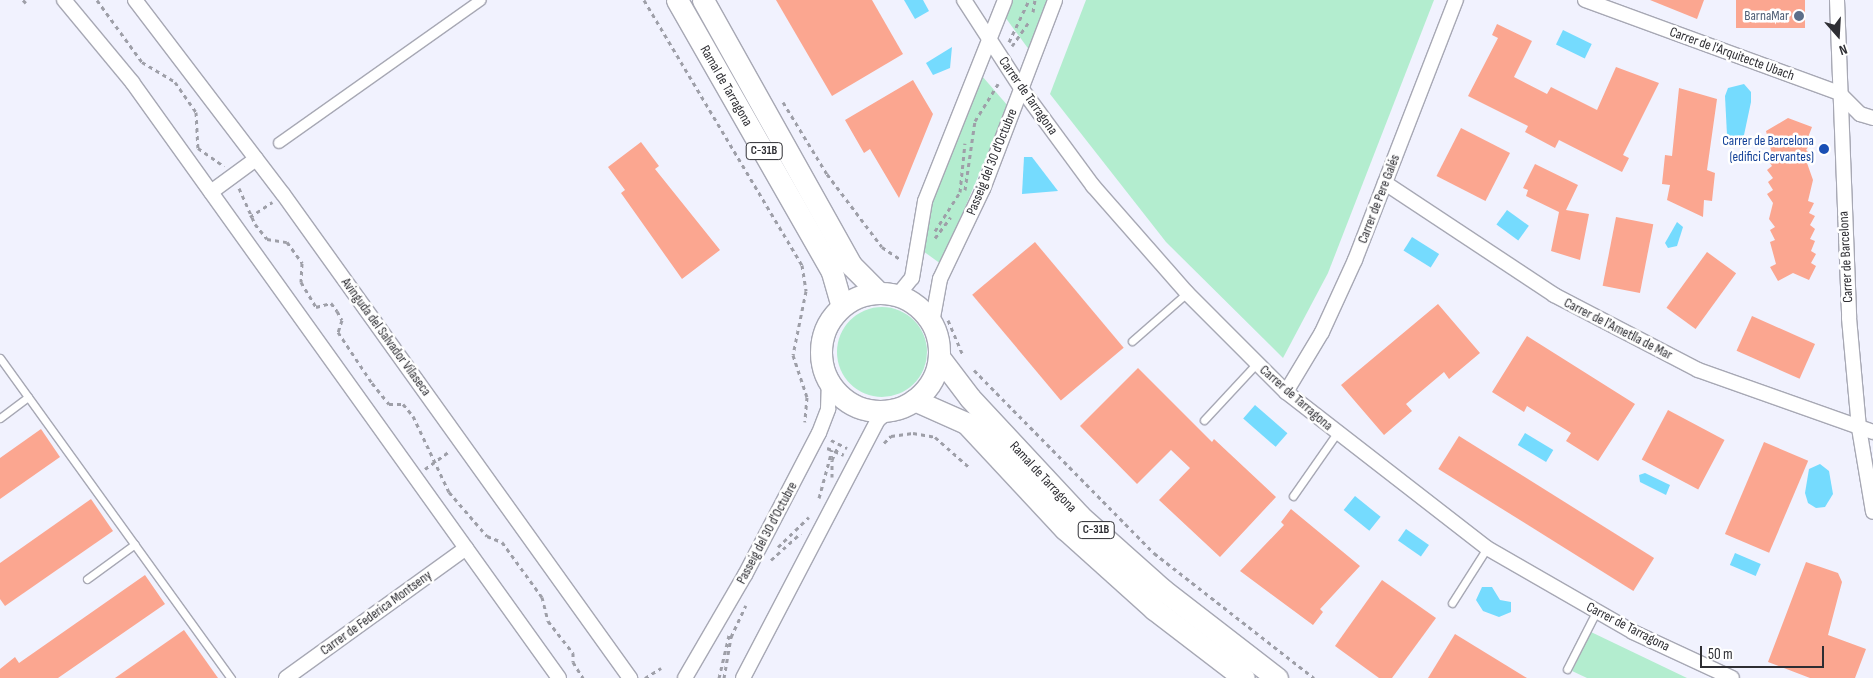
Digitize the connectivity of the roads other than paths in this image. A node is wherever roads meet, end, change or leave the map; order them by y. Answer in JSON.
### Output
{"nodes":[{"id":1,"x":64,"y":0,"type":"edge"},
{"id":2,"x":135,"y":0,"type":"edge"},
{"id":3,"x":481,"y":0,"type":"edge"},
{"id":4,"x":677,"y":0,"type":"edge"},
{"id":5,"x":703,"y":0,"type":"edge"},
{"id":6,"x":964,"y":0,"type":"edge"},
{"id":7,"x":1005,"y":0,"type":"edge"},
{"id":8,"x":1055,"y":0,"type":"edge"},
{"id":9,"x":1456,"y":0,"type":"edge"},
{"id":10,"x":1585,"y":0,"type":"edge"},
{"id":11,"x":1837,"y":0,"type":"edge"},
{"id":12,"x":989,"y":40,"type":"junction"},
{"id":13,"x":1021,"y":88,"type":"junction"},
{"id":14,"x":1839,"y":93,"type":"junction"},
{"id":15,"x":1873,"y":118,"type":"edge"},
{"id":16,"x":279,"y":143,"type":"dead end"},
{"id":17,"x":256,"y":159,"type":"junction"},
{"id":18,"x":1385,"y":183,"type":"junction"},
{"id":19,"x":211,"y":192,"type":"junction"},
{"id":20,"x":888,"y":294,"type":"junction"},
{"id":21,"x":1187,"y":294,"type":"junction"},
{"id":22,"x":842,"y":306,"type":"junction"},
{"id":23,"x":940,"y":317,"type":"junction"},
{"id":24,"x":1132,"y":341,"type":"dead end"},
{"id":25,"x":939,"y":357,"type":"junction"},
{"id":26,"x":0,"y":358,"type":"edge"},
{"id":27,"x":1257,"y":363,"type":"junction"},
{"id":28,"x":829,"y":381,"type":"junction"},
{"id":29,"x":1286,"y":392,"type":"junction"},
{"id":30,"x":28,"y":397,"type":"junction"},
{"id":31,"x":914,"y":400,"type":"junction"},
{"id":32,"x":890,"y":410,"type":"junction"},
{"id":33,"x":0,"y":418,"type":"edge"},
{"id":34,"x":1204,"y":420,"type":"dead end"},
{"id":35,"x":1859,"y":428,"type":"junction"},
{"id":36,"x":1873,"y":432,"type":"edge"},
{"id":37,"x":1337,"y":433,"type":"junction"},
{"id":38,"x":1293,"y":496,"type":"dead end"},
{"id":39,"x":1873,"y":512,"type":"edge"},
{"id":40,"x":135,"y":544,"type":"junction"},
{"id":41,"x":466,"y":548,"type":"junction"},
{"id":42,"x":1487,"y":548,"type":"junction"},
{"id":43,"x":86,"y":579,"type":"dead end"},
{"id":44,"x":1452,"y":603,"type":"dead end"},
{"id":45,"x":1596,"y":612,"type":"junction"},
{"id":46,"x":1567,"y":669,"type":"dead end"},
{"id":47,"x":232,"y":678,"type":"edge"},
{"id":48,"x":286,"y":678,"type":"edge"},
{"id":49,"x":559,"y":678,"type":"edge"},
{"id":50,"x":630,"y":678,"type":"edge"},
{"id":51,"x":685,"y":678,"type":"edge"},
{"id":52,"x":743,"y":678,"type":"edge"},
{"id":53,"x":1244,"y":678,"type":"edge"},
{"id":54,"x":1277,"y":678,"type":"edge"},
{"id":55,"x":1732,"y":678,"type":"edge"}],
"edges":[{"from":1,"to":19,"type":"street"},
{"from":2,"to":17,"type":"street","name":"Avinguda del Salvador Vilaseca"},
{"from":3,"to":16,"type":"street"},
{"from":4,"to":22,"type":"main road","name":"Ramal de Tarragona","number":"C-31B"},
{"from":5,"to":20,"type":"main road","name":"Ramal de Tarragona","number":"C-31B"},
{"from":6,"to":12,"type":"street","name":"Carrer de Tarragona"},
{"from":7,"to":12,"type":"street"},
{"from":8,"to":13,"type":"street","name":"Passeig del 30 d'Octubre"},
{"from":9,"to":18,"type":"street","name":"Carrer de Pere Galés"},
{"from":10,"to":14,"type":"street","name":"Carrer de l'Arquitecte Ubach"},
{"from":11,"to":14,"type":"street","name":"Carrer de Barcelona"},
{"from":12,"to":13,"type":"street","name":"Carrer de Tarragona"},
{"from":12,"to":20,"type":"street"},
{"from":13,"to":21,"type":"street","name":"Carrer de Tarragona"},
{"from":13,"to":23,"type":"street","name":"Passeig del 30 d'Octubre"},
{"from":14,"to":15,"type":"street","name":"Carrer de l'Arquitecte Ubach"},
{"from":14,"to":35,"type":"street","name":"Carrer de Barcelona"},
{"from":17,"to":19,"type":"street"},
{"from":17,"to":50,"type":"street","name":"Avinguda del Salvador Vilaseca"},
{"from":18,"to":29,"type":"street","name":"Carrer de Pere Galés"},
{"from":18,"to":35,"type":"street","name":"Carrer de l'Ametlla de Mar"},
{"from":19,"to":41,"type":"street"},
{"from":20,"to":22,"type":"main road"},
{"from":20,"to":23,"type":"main road","number":"C-31B"},
{"from":21,"to":24,"type":"lane"},
{"from":21,"to":27,"type":"street","name":"Carrer de Tarragona"},
{"from":22,"to":28,"type":"main road"},
{"from":23,"to":25,"type":"main road","number":"C-31B"},
{"from":25,"to":31,"type":"main road","number":"C-31B"},
{"from":25,"to":54,"type":"main road","name":"Ramal de Tarragona","number":"C-31B"},
{"from":26,"to":30,"type":"lane"},
{"from":27,"to":29,"type":"street","name":"Carrer de Tarragona"},
{"from":27,"to":34,"type":"lane"},
{"from":28,"to":32,"type":"main road"},
{"from":28,"to":51,"type":"street","name":"Passeig del 30 d'Octubre"},
{"from":29,"to":37,"type":"street","name":"Carrer de Tarragona"},
{"from":30,"to":33,"type":"lane"},
{"from":30,"to":40,"type":"lane"},
{"from":31,"to":32,"type":"main road","number":"C-31B"},
{"from":31,"to":53,"type":"main road","name":"Ramal de Tarragona","number":"C-31B"},
{"from":32,"to":52,"type":"street"},
{"from":35,"to":36,"type":"street","name":"Carrer de l'Ametlla de Mar"},
{"from":35,"to":39,"type":"street","name":"Carrer de Barcelona"},
{"from":37,"to":38,"type":"lane"},
{"from":37,"to":42,"type":"street","name":"Carrer de Tarragona"},
{"from":40,"to":43,"type":"lane"},
{"from":40,"to":47,"type":"lane"},
{"from":41,"to":48,"type":"street","name":"Carrer de Federica Montseny"},
{"from":41,"to":49,"type":"street"},
{"from":42,"to":44,"type":"lane"},
{"from":42,"to":45,"type":"street","name":"Carrer de Tarragona"},
{"from":45,"to":46,"type":"lane"},
{"from":45,"to":55,"type":"street","name":"Carrer de Tarragona"}]}
